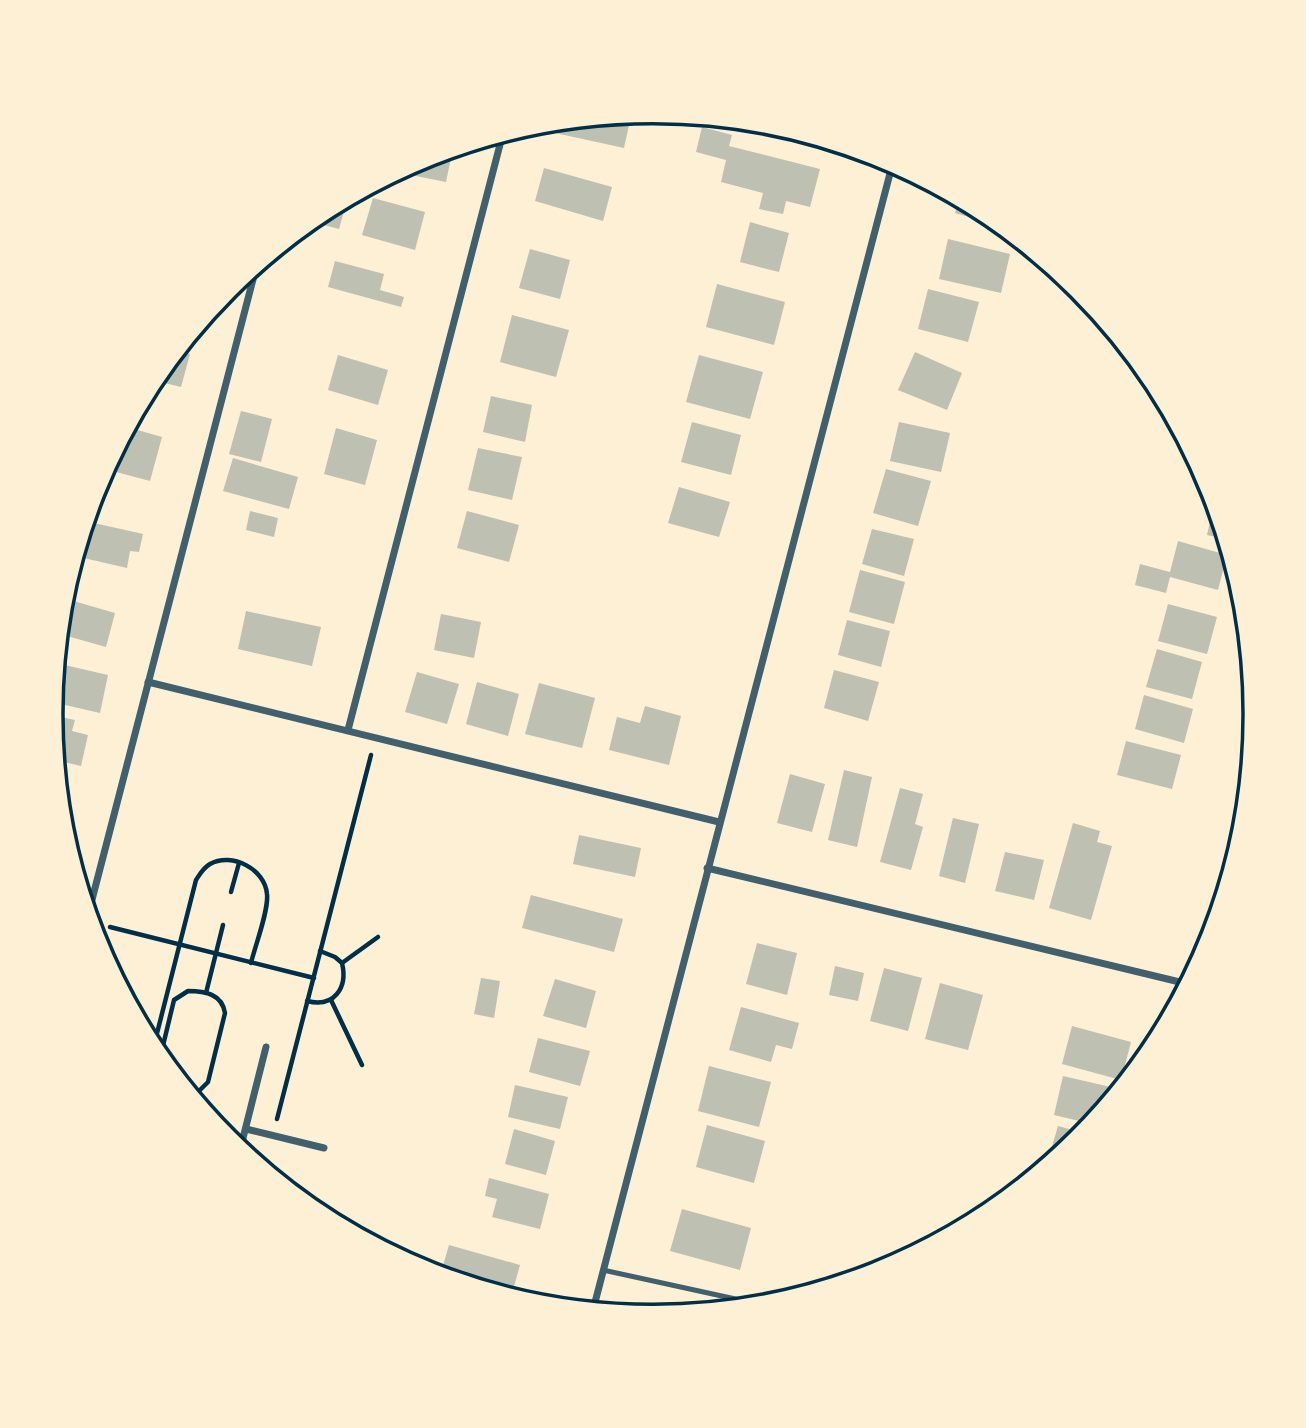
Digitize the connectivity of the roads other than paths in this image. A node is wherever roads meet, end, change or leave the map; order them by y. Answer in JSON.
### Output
{"nodes":[{"id":1,"x":500,"y":144,"type":"edge"},
{"id":2,"x":889,"y":174,"type":"edge"},
{"id":3,"x":253,"y":281,"type":"edge"},
{"id":4,"x":148,"y":682,"type":"junction"},
{"id":5,"x":348,"y":730,"type":"junction"},
{"id":6,"x":719,"y":822,"type":"junction"},
{"id":7,"x":708,"y":868,"type":"junction"},
{"id":8,"x":92,"y":898,"type":"edge"},
{"id":9,"x":1178,"y":982,"type":"edge"},
{"id":10,"x":266,"y":1047,"type":"dead end"},
{"id":11,"x":246,"y":1129,"type":"junction"},
{"id":12,"x":243,"y":1138,"type":"edge"},
{"id":13,"x":324,"y":1148,"type":"dead end"},
{"id":14,"x":603,"y":1270,"type":"junction"},
{"id":15,"x":731,"y":1299,"type":"edge"},
{"id":16,"x":595,"y":1301,"type":"edge"}],
"edges":[{"from":1,"to":5,"type":"street"},
{"from":2,"to":6,"type":"street"},
{"from":3,"to":4,"type":"street"},
{"from":4,"to":5,"type":"street"},
{"from":4,"to":8,"type":"street"},
{"from":5,"to":6,"type":"street"},
{"from":6,"to":7,"type":"street"},
{"from":7,"to":9,"type":"street"},
{"from":7,"to":14,"type":"street"},
{"from":10,"to":11,"type":"street"},
{"from":11,"to":12,"type":"street"},
{"from":11,"to":13,"type":"street"},
{"from":14,"to":15,"type":"lane"},
{"from":14,"to":16,"type":"street"}]}
